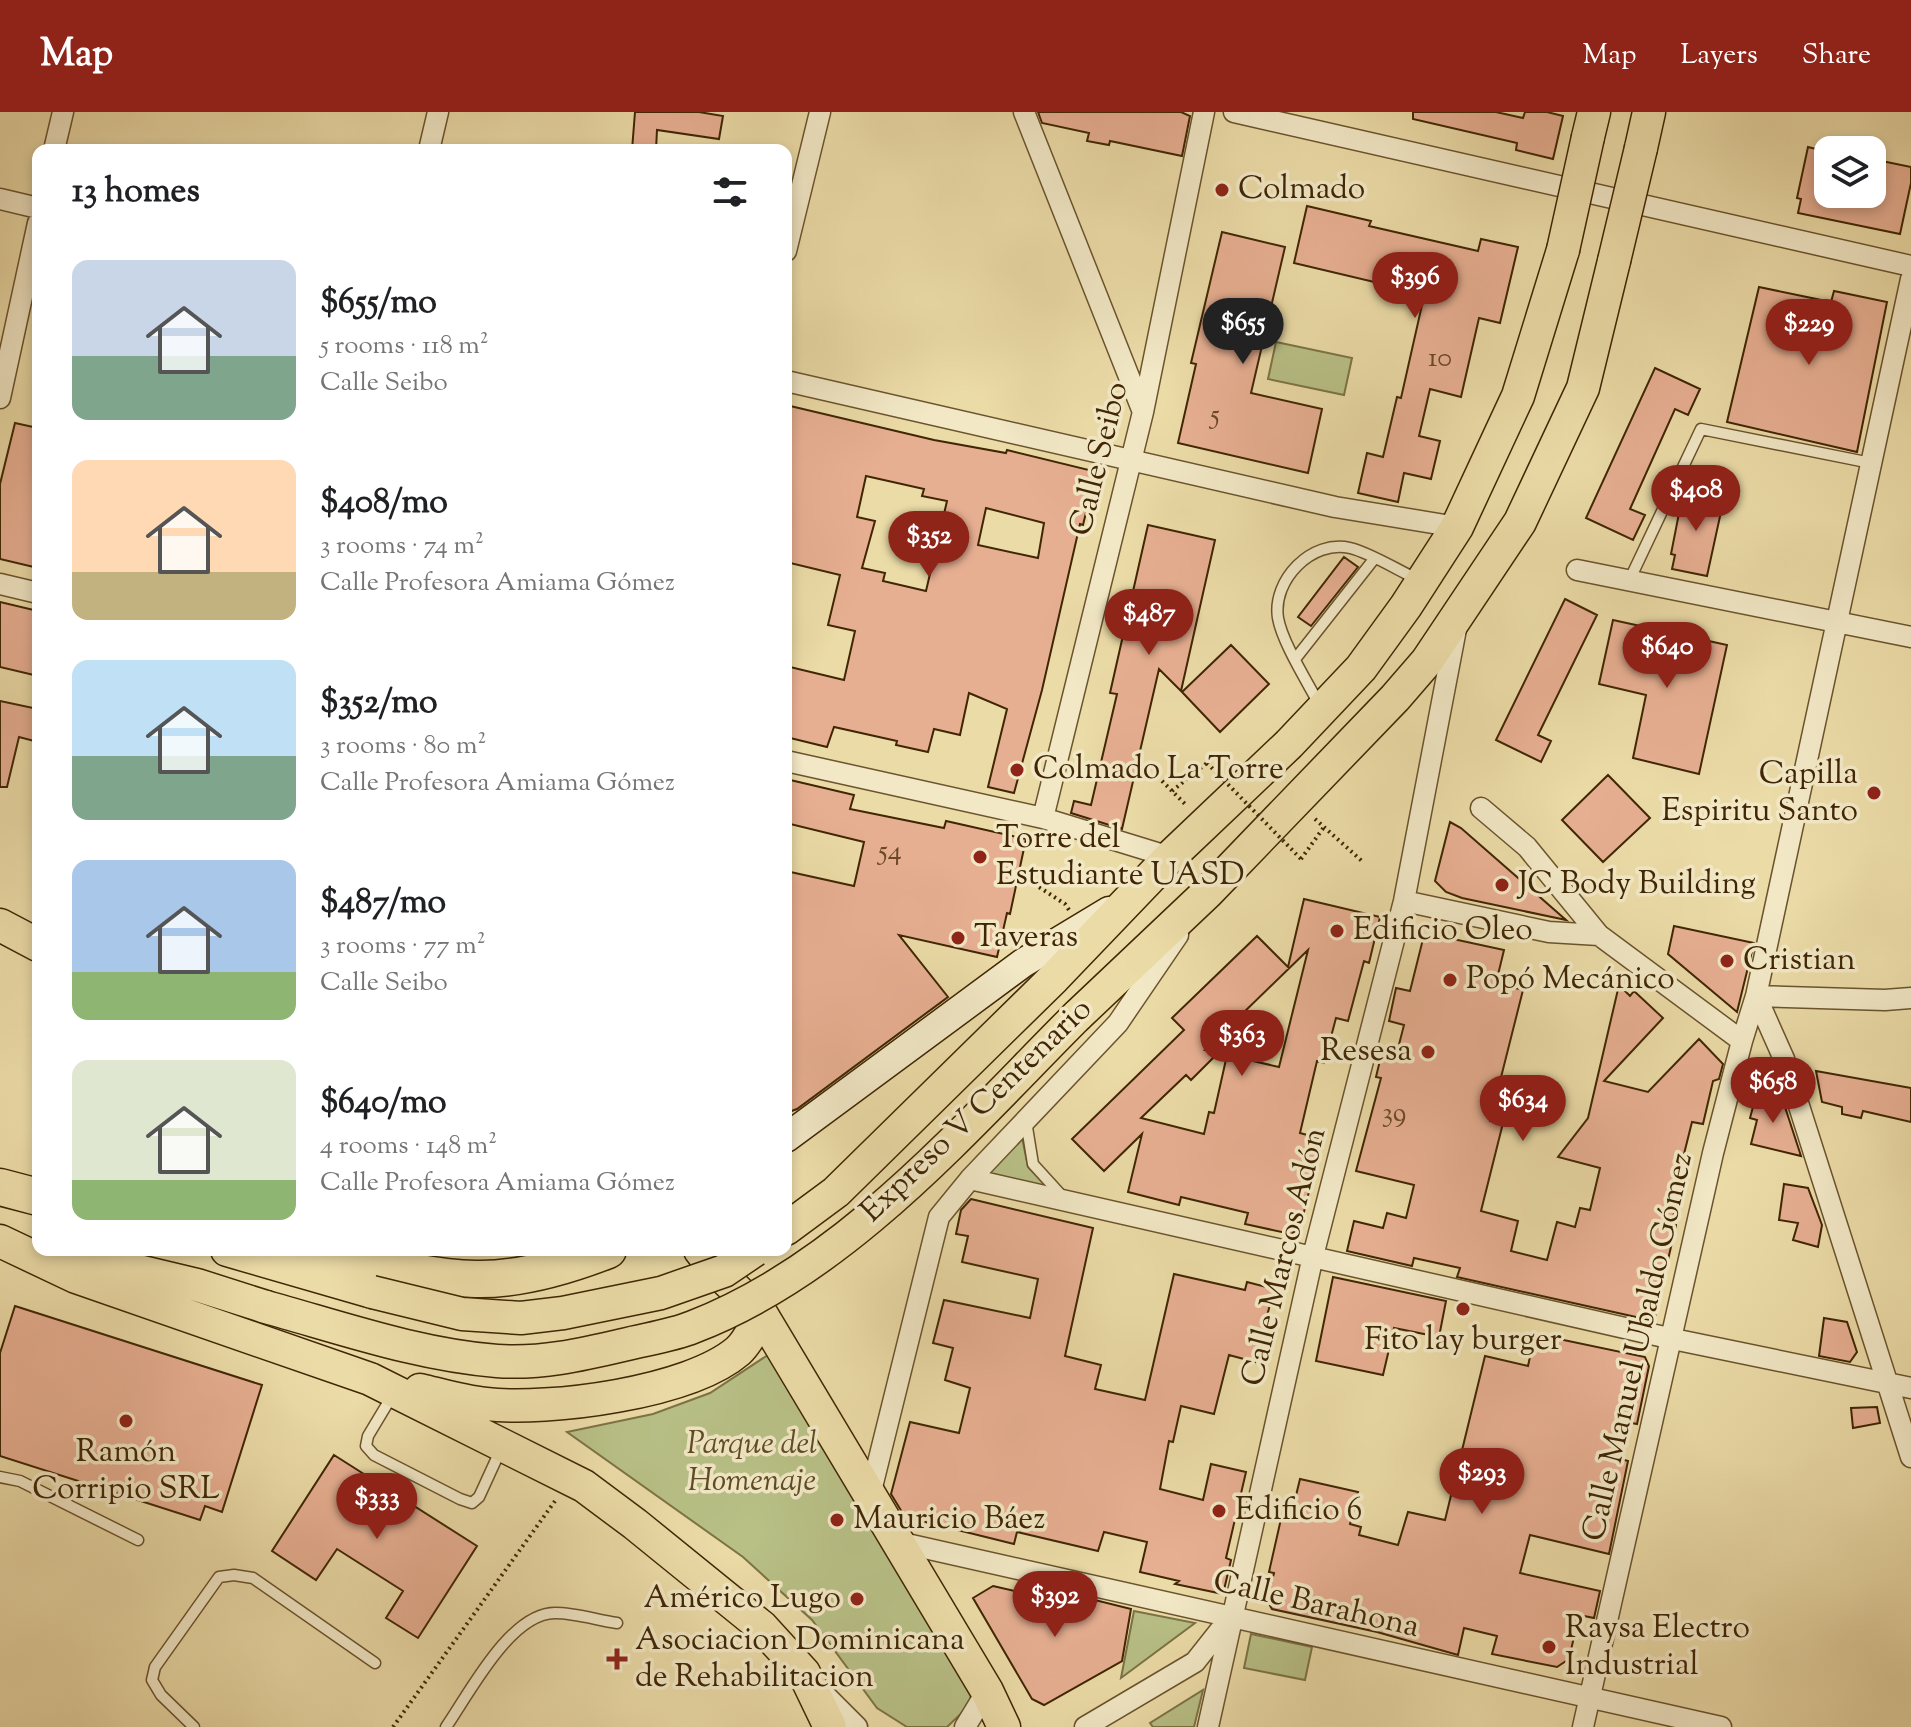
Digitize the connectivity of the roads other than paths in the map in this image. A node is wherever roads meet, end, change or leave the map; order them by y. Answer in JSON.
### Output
{"nodes":[{"id":1,"x":63,"y":112,"type":"edge"},
{"id":2,"x":438,"y":112,"type":"edge"},
{"id":3,"x":820,"y":112,"type":"edge"},
{"id":4,"x":1024,"y":112,"type":"edge"},
{"id":5,"x":1204,"y":112,"type":"edge"},
{"id":6,"x":1234,"y":112,"type":"edge"},
{"id":7,"x":1649,"y":112,"type":"edge"},
{"id":8,"x":1591,"y":125,"type":"edge"},
{"id":9,"x":55,"y":144,"type":"edge"},
{"id":10,"x":430,"y":144,"type":"edge"},
{"id":11,"x":0,"y":199,"type":"edge"},
{"id":12,"x":32,"y":207,"type":"edge"},
{"id":13,"x":792,"y":226,"type":"edge"},
{"id":14,"x":32,"y":251,"type":"edge"},
{"id":15,"x":1911,"y":266,"type":"edge"},
{"id":16,"x":1911,"y":279,"type":"edge"},
{"id":17,"x":792,"y":382,"type":"edge"},
{"id":18,"x":0,"y":398,"type":"edge"},
{"id":19,"x":1143,"y":412,"type":"junction"},
{"id":20,"x":1131,"y":459,"type":"junction"},
{"id":21,"x":1871,"y":463,"type":"junction"},
{"id":22,"x":1457,"y":527,"type":"junction"},
{"id":23,"x":1374,"y":559,"type":"junction"},
{"id":24,"x":1577,"y":570,"type":"dead end"},
{"id":25,"x":1422,"y":581,"type":"junction"},
{"id":26,"x":1629,"y":581,"type":"junction"},
{"id":27,"x":0,"y":584,"type":"edge"},
{"id":28,"x":32,"y":592,"type":"edge"},
{"id":29,"x":1459,"y":613,"type":"junction"},
{"id":30,"x":1838,"y":621,"type":"junction"},
{"id":31,"x":1911,"y":637,"type":"edge"},
{"id":32,"x":1296,"y":658,"type":"junction"},
{"id":33,"x":1321,"y":709,"type":"junction"},
{"id":34,"x":792,"y":762,"type":"edge"},
{"id":35,"x":1481,"y":808,"type":"dead end"},
{"id":36,"x":1043,"y":818,"type":"junction"},
{"id":37,"x":1170,"y":857,"type":"junction"},
{"id":38,"x":1207,"y":893,"type":"junction"},
{"id":39,"x":1131,"y":898,"type":"junction"},
{"id":40,"x":1404,"y":901,"type":"junction"},
{"id":41,"x":0,"y":925,"type":"edge"},
{"id":42,"x":1599,"y":935,"type":"junction"},
{"id":43,"x":32,"y":942,"type":"edge"},
{"id":44,"x":1756,"y":996,"type":"junction"},
{"id":45,"x":1911,"y":998,"type":"edge"},
{"id":46,"x":1742,"y":1041,"type":"junction"},
{"id":47,"x":1026,"y":1120,"type":"junction"},
{"id":48,"x":792,"y":1134,"type":"edge"},
{"id":49,"x":970,"y":1179,"type":"junction"},
{"id":50,"x":0,"y":1187,"type":"edge"},
{"id":51,"x":32,"y":1195,"type":"edge"},
{"id":52,"x":1067,"y":1201,"type":"junction"},
{"id":53,"x":792,"y":1225,"type":"edge"},
{"id":54,"x":0,"y":1239,"type":"edge"},
{"id":55,"x":32,"y":1246,"type":"edge"},
{"id":56,"x":32,"y":1255,"type":"edge"},
{"id":57,"x":34,"y":1256,"type":"edge"},
{"id":58,"x":77,"y":1256,"type":"edge"},
{"id":59,"x":248,"y":1256,"type":"edge"},
{"id":60,"x":343,"y":1256,"type":"edge"},
{"id":61,"x":593,"y":1256,"type":"edge"},
{"id":62,"x":705,"y":1256,"type":"edge"},
{"id":63,"x":746,"y":1256,"type":"edge"},
{"id":64,"x":1313,"y":1256,"type":"junction"},
{"id":65,"x":762,"y":1315,"type":"junction"},
{"id":66,"x":1673,"y":1339,"type":"junction"},
{"id":67,"x":1889,"y":1384,"type":"junction"},
{"id":68,"x":382,"y":1385,"type":"junction"},
{"id":69,"x":1911,"y":1388,"type":"edge"},
{"id":70,"x":503,"y":1445,"type":"junction"},
{"id":71,"x":1911,"y":1457,"type":"edge"},
{"id":72,"x":0,"y":1477,"type":"edge"},
{"id":73,"x":870,"y":1495,"type":"junction"},
{"id":74,"x":138,"y":1540,"type":"dead end"},
{"id":75,"x":898,"y":1542,"type":"junction"},
{"id":76,"x":1232,"y":1615,"type":"junction"},
{"id":77,"x":617,"y":1623,"type":"dead end"},
{"id":78,"x":375,"y":1663,"type":"dead end"},
{"id":79,"x":804,"y":1673,"type":"junction"},
{"id":80,"x":987,"y":1691,"type":"junction"},
{"id":81,"x":1589,"y":1699,"type":"junction"},
{"id":82,"x":194,"y":1727,"type":"edge"},
{"id":83,"x":446,"y":1727,"type":"edge"},
{"id":84,"x":830,"y":1727,"type":"edge"},
{"id":85,"x":857,"y":1727,"type":"edge"},
{"id":86,"x":965,"y":1727,"type":"edge"},
{"id":87,"x":1004,"y":1727,"type":"edge"},
{"id":88,"x":1085,"y":1727,"type":"edge"},
{"id":89,"x":1208,"y":1727,"type":"edge"},
{"id":90,"x":1583,"y":1727,"type":"edge"},
{"id":91,"x":1721,"y":1727,"type":"edge"}],
"edges":[{"from":1,"to":9,"type":"street"},
{"from":2,"to":10,"type":"street"},
{"from":3,"to":13,"type":"street"},
{"from":4,"to":19,"type":"street"},
{"from":5,"to":19,"type":"street","name":"Calle Seibo"},
{"from":6,"to":15,"type":"street"},
{"from":7,"to":29,"type":"main road","name":"Expreso V Centenario","bridge":true},
{"from":8,"to":22,"type":"main road","name":"Expreso V Centenario","bridge":true},
{"from":11,"to":12,"type":"street"},
{"from":14,"to":18,"type":"street"},
{"from":16,"to":21,"type":"street","name":"Calle Manuel Ubaldo Gómez"},
{"from":17,"to":20,"type":"street"},
{"from":19,"to":20,"type":"street","name":"Calle Seibo"},
{"from":20,"to":22,"type":"street"},
{"from":20,"to":36,"type":"street","name":"Calle Seibo"},
{"from":21,"to":26,"type":"lane"},
{"from":21,"to":30,"type":"street","name":"Calle Manuel Ubaldo Gómez"},
{"from":22,"to":25,"type":"main road","name":"Expreso V Centenario"},
{"from":23,"to":25,"type":"lane"},
{"from":23,"to":32,"type":"lane"},
{"from":23,"to":32,"type":"lane"},
{"from":24,"to":26,"type":"street"},
{"from":25,"to":33,"type":"main road","name":"Expreso V Centenario"},
{"from":26,"to":30,"type":"street"},
{"from":27,"to":28,"type":"street"},
{"from":29,"to":38,"type":"main road","name":"Expreso V Centenario"},
{"from":29,"to":40,"type":"street","name":"Calle Marcos Adón"},
{"from":30,"to":31,"type":"street"},
{"from":30,"to":44,"type":"street","name":"Calle Manuel Ubaldo Gómez"},
{"from":32,"to":33,"type":"lane"},
{"from":33,"to":37,"type":"main road","name":"Expreso V Centenario"},
{"from":34,"to":36,"type":"street"},
{"from":35,"to":42,"type":"street"},
{"from":36,"to":37,"type":"street"},
{"from":37,"to":39,"type":"main road","name":"Expreso V Centenario"},
{"from":38,"to":47,"type":"street","name":"Expreso V Centenario"},
{"from":38,"to":58,"type":"main road","name":"Expreso V Centenario","bridge":true},
{"from":39,"to":48,"type":"street","name":"Expreso V Centenario"},
{"from":39,"to":53,"type":"main road","name":"Expreso V Centenario"},
{"from":40,"to":42,"type":"street"},
{"from":40,"to":64,"type":"street","name":"Calle Marcos Adón"},
{"from":41,"to":43,"type":"main road"},
{"from":42,"to":46,"type":"street"},
{"from":44,"to":45,"type":"street"},
{"from":44,"to":46,"type":"street","name":"Calle Manuel Ubaldo Gómez"},
{"from":44,"to":67,"type":"street"},
{"from":46,"to":66,"type":"street","name":"Calle Manuel Ubaldo Gómez"},
{"from":47,"to":49,"type":"street","name":"Expreso V Centenario"},
{"from":47,"to":52,"type":"lane"},
{"from":49,"to":52,"type":"street"},
{"from":49,"to":73,"type":"street","name":"Expreso V Centenario"},
{"from":50,"to":51,"type":"highway"},
{"from":52,"to":64,"type":"street"},
{"from":54,"to":55,"type":"main road"},
{"from":54,"to":56,"type":"main road"},
{"from":57,"to":68,"type":"main road"},
{"from":59,"to":63,"type":"main road","bridge":true},
{"from":60,"to":61,"type":"highway"},
{"from":62,"to":65,"type":"main road"},
{"from":64,"to":66,"type":"street"},
{"from":64,"to":76,"type":"street","name":"Calle Marcos Adón"},
{"from":65,"to":68,"type":"main road"},
{"from":65,"to":73,"type":"main road"},
{"from":66,"to":67,"type":"street"},
{"from":66,"to":81,"type":"street","name":"Calle Manuel Ubaldo Gómez"},
{"from":67,"to":69,"type":"street"},
{"from":67,"to":71,"type":"street"},
{"from":68,"to":70,"type":"main road"},
{"from":68,"to":70,"type":"lane"},
{"from":70,"to":79,"type":"main road"},
{"from":72,"to":74,"type":"lane"},
{"from":73,"to":75,"type":"main road"},
{"from":75,"to":76,"type":"street","name":"Calle Barahona"},
{"from":75,"to":80,"type":"main road"},
{"from":76,"to":81,"type":"street","name":"Calle Barahona"},
{"from":76,"to":88,"type":"street"},
{"from":76,"to":89,"type":"street","name":"Calle Marcos Adón"},
{"from":77,"to":83,"type":"lane"},
{"from":78,"to":82,"type":"lane"},
{"from":79,"to":84,"type":"main road"},
{"from":79,"to":85,"type":"street"},
{"from":80,"to":86,"type":"street"},
{"from":80,"to":87,"type":"main road"},
{"from":81,"to":90,"type":"street","name":"Calle Manuel Ubaldo Gómez"},
{"from":81,"to":91,"type":"street","name":"Calle Barahona"}]}
